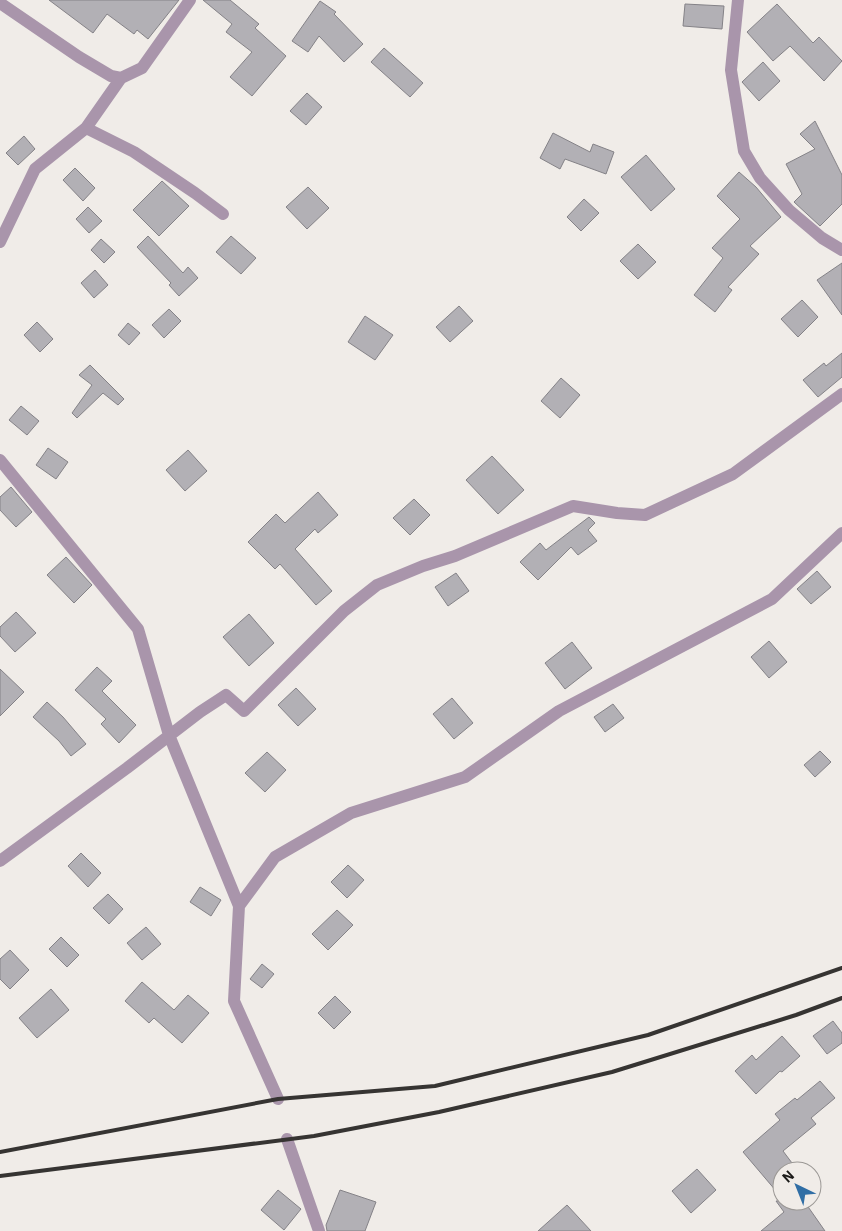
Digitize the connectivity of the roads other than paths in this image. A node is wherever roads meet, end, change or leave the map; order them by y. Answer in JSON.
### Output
{"nodes":[{"id":1,"x":190,"y":0,"type":"edge"},
{"id":2,"x":738,"y":0,"type":"edge"},
{"id":3,"x":0,"y":3,"type":"edge"},
{"id":4,"x":121,"y":78,"type":"junction"},
{"id":5,"x":86,"y":128,"type":"junction"},
{"id":6,"x":223,"y":214,"type":"dead end"},
{"id":7,"x":0,"y":242,"type":"edge"},
{"id":8,"x":842,"y":250,"type":"edge"},
{"id":9,"x":842,"y":394,"type":"edge"},
{"id":10,"x":0,"y":460,"type":"edge"},
{"id":11,"x":842,"y":533,"type":"edge"},
{"id":12,"x":169,"y":735,"type":"junction"},
{"id":13,"x":0,"y":861,"type":"edge"},
{"id":14,"x":239,"y":906,"type":"junction"},
{"id":15,"x":278,"y":1099,"type":"dead end"},
{"id":16,"x":287,"y":1139,"type":"dead end"},
{"id":17,"x":319,"y":1231,"type":"edge"}],
"edges":[{"from":1,"to":4,"type":"street"},
{"from":2,"to":8,"type":"street"},
{"from":3,"to":4,"type":"street"},
{"from":4,"to":5,"type":"street"},
{"from":5,"to":6,"type":"street"},
{"from":5,"to":7,"type":"street"},
{"from":9,"to":12,"type":"street"},
{"from":10,"to":12,"type":"street"},
{"from":11,"to":14,"type":"street"},
{"from":12,"to":13,"type":"street"},
{"from":12,"to":14,"type":"street"},
{"from":14,"to":15,"type":"street"},
{"from":16,"to":17,"type":"street"}]}
